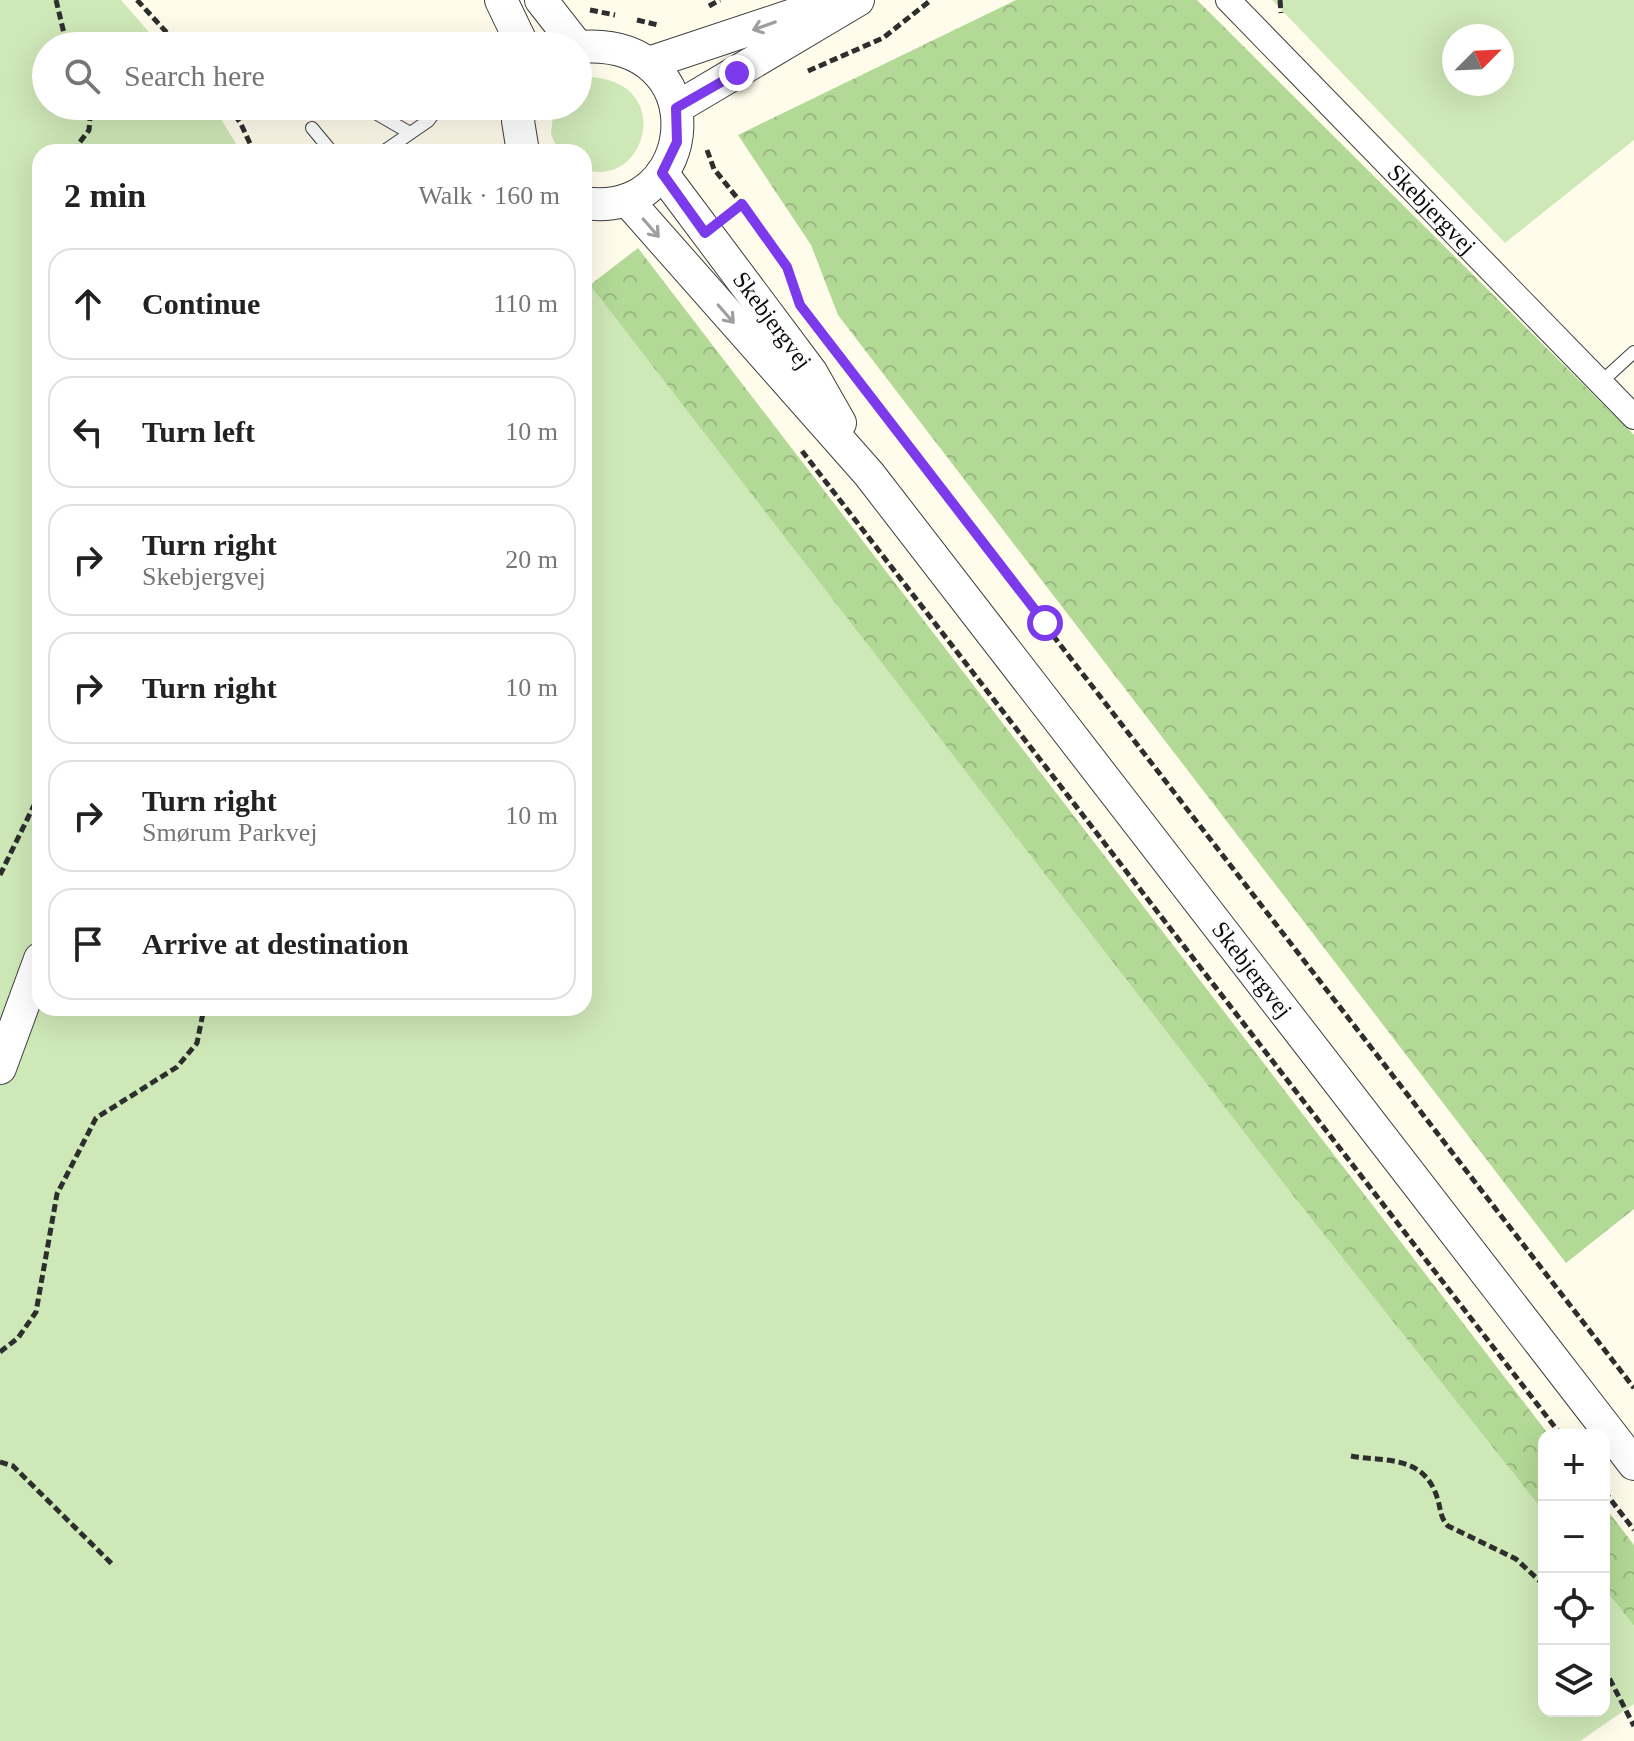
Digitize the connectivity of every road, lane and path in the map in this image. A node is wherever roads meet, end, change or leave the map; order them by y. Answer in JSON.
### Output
{"nodes":[{"id":1,"x":56,"y":0,"type":"edge"},
{"id":2,"x":137,"y":0,"type":"edge"},
{"id":3,"x":501,"y":0,"type":"edge"},
{"id":4,"x":541,"y":0,"type":"edge"},
{"id":5,"x":720,"y":0,"type":"edge"},
{"id":6,"x":837,"y":0,"type":"edge"},
{"id":7,"x":858,"y":0,"type":"edge"},
{"id":8,"x":931,"y":0,"type":"edge"},
{"id":9,"x":1228,"y":0,"type":"edge"},
{"id":10,"x":578,"y":7,"type":"dead end"},
{"id":11,"x":696,"y":11,"type":"dead end"},
{"id":12,"x":619,"y":16,"type":"dead end"},
{"id":13,"x":632,"y":19,"type":"dead end"},
{"id":14,"x":671,"y":21,"type":"dead end"},
{"id":15,"x":64,"y":32,"type":"edge"},
{"id":16,"x":166,"y":32,"type":"edge"},
{"id":17,"x":516,"y":32,"type":"edge"},
{"id":18,"x":566,"y":32,"type":"edge"},
{"id":19,"x":592,"y":46,"type":"edge"},
{"id":20,"x":649,"y":63,"type":"junction"},
{"id":21,"x":799,"y":75,"type":"dead end"},
{"id":22,"x":676,"y":108,"type":"junction"},
{"id":23,"x":90,"y":120,"type":"edge"},
{"id":24,"x":235,"y":120,"type":"edge"},
{"id":25,"x":388,"y":120,"type":"edge"},
{"id":26,"x":424,"y":120,"type":"edge"},
{"id":27,"x":518,"y":120,"type":"edge"},
{"id":28,"x":312,"y":128,"type":"dead end"},
{"id":29,"x":410,"y":133,"type":"junction"},
{"id":30,"x":80,"y":142,"type":"dead end"},
{"id":31,"x":707,"y":142,"type":"dead end"},
{"id":32,"x":249,"y":144,"type":"edge"},
{"id":33,"x":325,"y":144,"type":"edge"},
{"id":34,"x":394,"y":144,"type":"edge"},
{"id":35,"x":522,"y":144,"type":"edge"},
{"id":36,"x":662,"y":173,"type":"junction"},
{"id":37,"x":627,"y":200,"type":"junction"},
{"id":38,"x":592,"y":204,"type":"edge"},
{"id":39,"x":742,"y":204,"type":"junction"},
{"id":40,"x":705,"y":233,"type":"junction"},
{"id":41,"x":800,"y":305,"type":"dead end"},
{"id":42,"x":1634,"y":352,"type":"edge"},
{"id":43,"x":845,"y":366,"type":"dead end"},
{"id":44,"x":1600,"y":383,"type":"junction"},
{"id":45,"x":1634,"y":417,"type":"edge"},
{"id":46,"x":798,"y":446,"type":"dead end"},
{"id":47,"x":869,"y":474,"type":"junction"},
{"id":48,"x":32,"y":809,"type":"edge"},
{"id":49,"x":0,"y":875,"type":"edge"},
{"id":50,"x":32,"y":981,"type":"edge"},
{"id":51,"x":202,"y":1016,"type":"edge"},
{"id":52,"x":0,"y":1068,"type":"edge"},
{"id":53,"x":0,"y":1352,"type":"edge"},
{"id":54,"x":1634,"y":1388,"type":"edge"},
{"id":55,"x":1556,"y":1429,"type":"edge"},
{"id":56,"x":1351,"y":1456,"type":"dead end"},
{"id":57,"x":0,"y":1462,"type":"edge"},
{"id":58,"x":1634,"y":1464,"type":"edge"},
{"id":59,"x":1610,"y":1499,"type":"edge"},
{"id":60,"x":1634,"y":1530,"type":"edge"},
{"id":61,"x":113,"y":1565,"type":"dead end"},
{"id":62,"x":1538,"y":1579,"type":"edge"},
{"id":63,"x":1610,"y":1680,"type":"edge"},
{"id":64,"x":1634,"y":1726,"type":"edge"}],
"edges":[{"from":1,"to":15,"type":"path"},
{"from":2,"to":16,"type":"path"},
{"from":3,"to":17,"type":"street"},
{"from":4,"to":18,"type":"street"},
{"from":5,"to":11,"type":"path"},
{"from":6,"to":20,"type":"street","one_way":true},
{"from":7,"to":22,"type":"street"},
{"from":8,"to":21,"type":"path"},
{"from":9,"to":44,"type":"street","name":"Skebjergvej"},
{"from":10,"to":12,"type":"path"},
{"from":13,"to":14,"type":"path"},
{"from":19,"to":20,"type":"street"},
{"from":20,"to":22,"type":"street"},
{"from":22,"to":36,"type":"street"},
{"from":23,"to":30,"type":"path"},
{"from":24,"to":32,"type":"path"},
{"from":25,"to":29,"type":"lane"},
{"from":26,"to":29,"type":"lane"},
{"from":27,"to":35,"type":"street"},
{"from":28,"to":33,"type":"lane"},
{"from":29,"to":34,"type":"lane"},
{"from":31,"to":39,"type":"path"},
{"from":36,"to":37,"type":"street"},
{"from":36,"to":40,"type":"street","name":"Skebjergvej"},
{"from":37,"to":38,"type":"street"},
{"from":37,"to":47,"type":"street","name":"Skebjergvej","one_way":true},
{"from":39,"to":40,"type":"path"},
{"from":39,"to":41,"type":"path"},
{"from":40,"to":47,"type":"street","name":"Skebjergvej"},
{"from":42,"to":44,"type":"lane"},
{"from":43,"to":54,"type":"path"},
{"from":44,"to":45,"type":"street","name":"Skebjergvej"},
{"from":46,"to":55,"type":"path"},
{"from":47,"to":58,"type":"street","name":"Skebjergvej"},
{"from":48,"to":49,"type":"path"},
{"from":50,"to":52,"type":"street"},
{"from":51,"to":53,"type":"path"},
{"from":56,"to":62,"type":"path"},
{"from":57,"to":61,"type":"path"},
{"from":59,"to":60,"type":"path"},
{"from":63,"to":64,"type":"path"}]}
